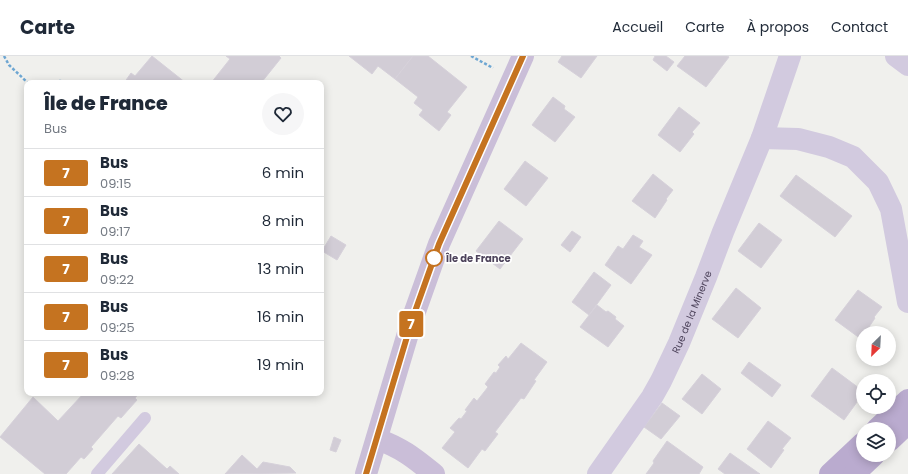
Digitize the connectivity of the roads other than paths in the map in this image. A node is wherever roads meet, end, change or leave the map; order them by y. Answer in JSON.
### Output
{"nodes":[{"id":1,"x":523,"y":56,"type":"edge"},
{"id":2,"x":790,"y":56,"type":"edge"},
{"id":3,"x":896,"y":56,"type":"edge"},
{"id":4,"x":908,"y":65,"type":"edge"},
{"id":5,"x":762,"y":138,"type":"junction"},
{"id":6,"x":908,"y":302,"type":"edge"},
{"id":7,"x":908,"y":400,"type":"edge"},
{"id":8,"x":145,"y":418,"type":"dead end"},
{"id":9,"x":884,"y":422,"type":"edge"},
{"id":10,"x":908,"y":423,"type":"edge"},
{"id":11,"x":896,"y":434,"type":"edge"},
{"id":12,"x":377,"y":439,"type":"junction"},
{"id":13,"x":856,"y":450,"type":"edge"},
{"id":14,"x":867,"y":462,"type":"edge"},
{"id":15,"x":97,"y":474,"type":"edge"},
{"id":16,"x":366,"y":474,"type":"edge"},
{"id":17,"x":434,"y":474,"type":"edge"},
{"id":18,"x":598,"y":474,"type":"edge"},
{"id":19,"x":830,"y":474,"type":"edge"},
{"id":20,"x":854,"y":474,"type":"edge"}],
"edges":[{"from":1,"to":12,"type":"street"},
{"from":2,"to":5,"type":"street","name":"Rue de la Minerve"},
{"from":3,"to":4,"type":"street"},
{"from":5,"to":6,"type":"street"},
{"from":5,"to":18,"type":"street","name":"Rue de la Minerve"},
{"from":7,"to":9,"type":"main road"},
{"from":8,"to":15,"type":"lane"},
{"from":10,"to":11,"type":"main road"},
{"from":12,"to":16,"type":"street"},
{"from":12,"to":17,"type":"street"},
{"from":13,"to":19,"type":"main road"},
{"from":14,"to":20,"type":"main road"}]}
